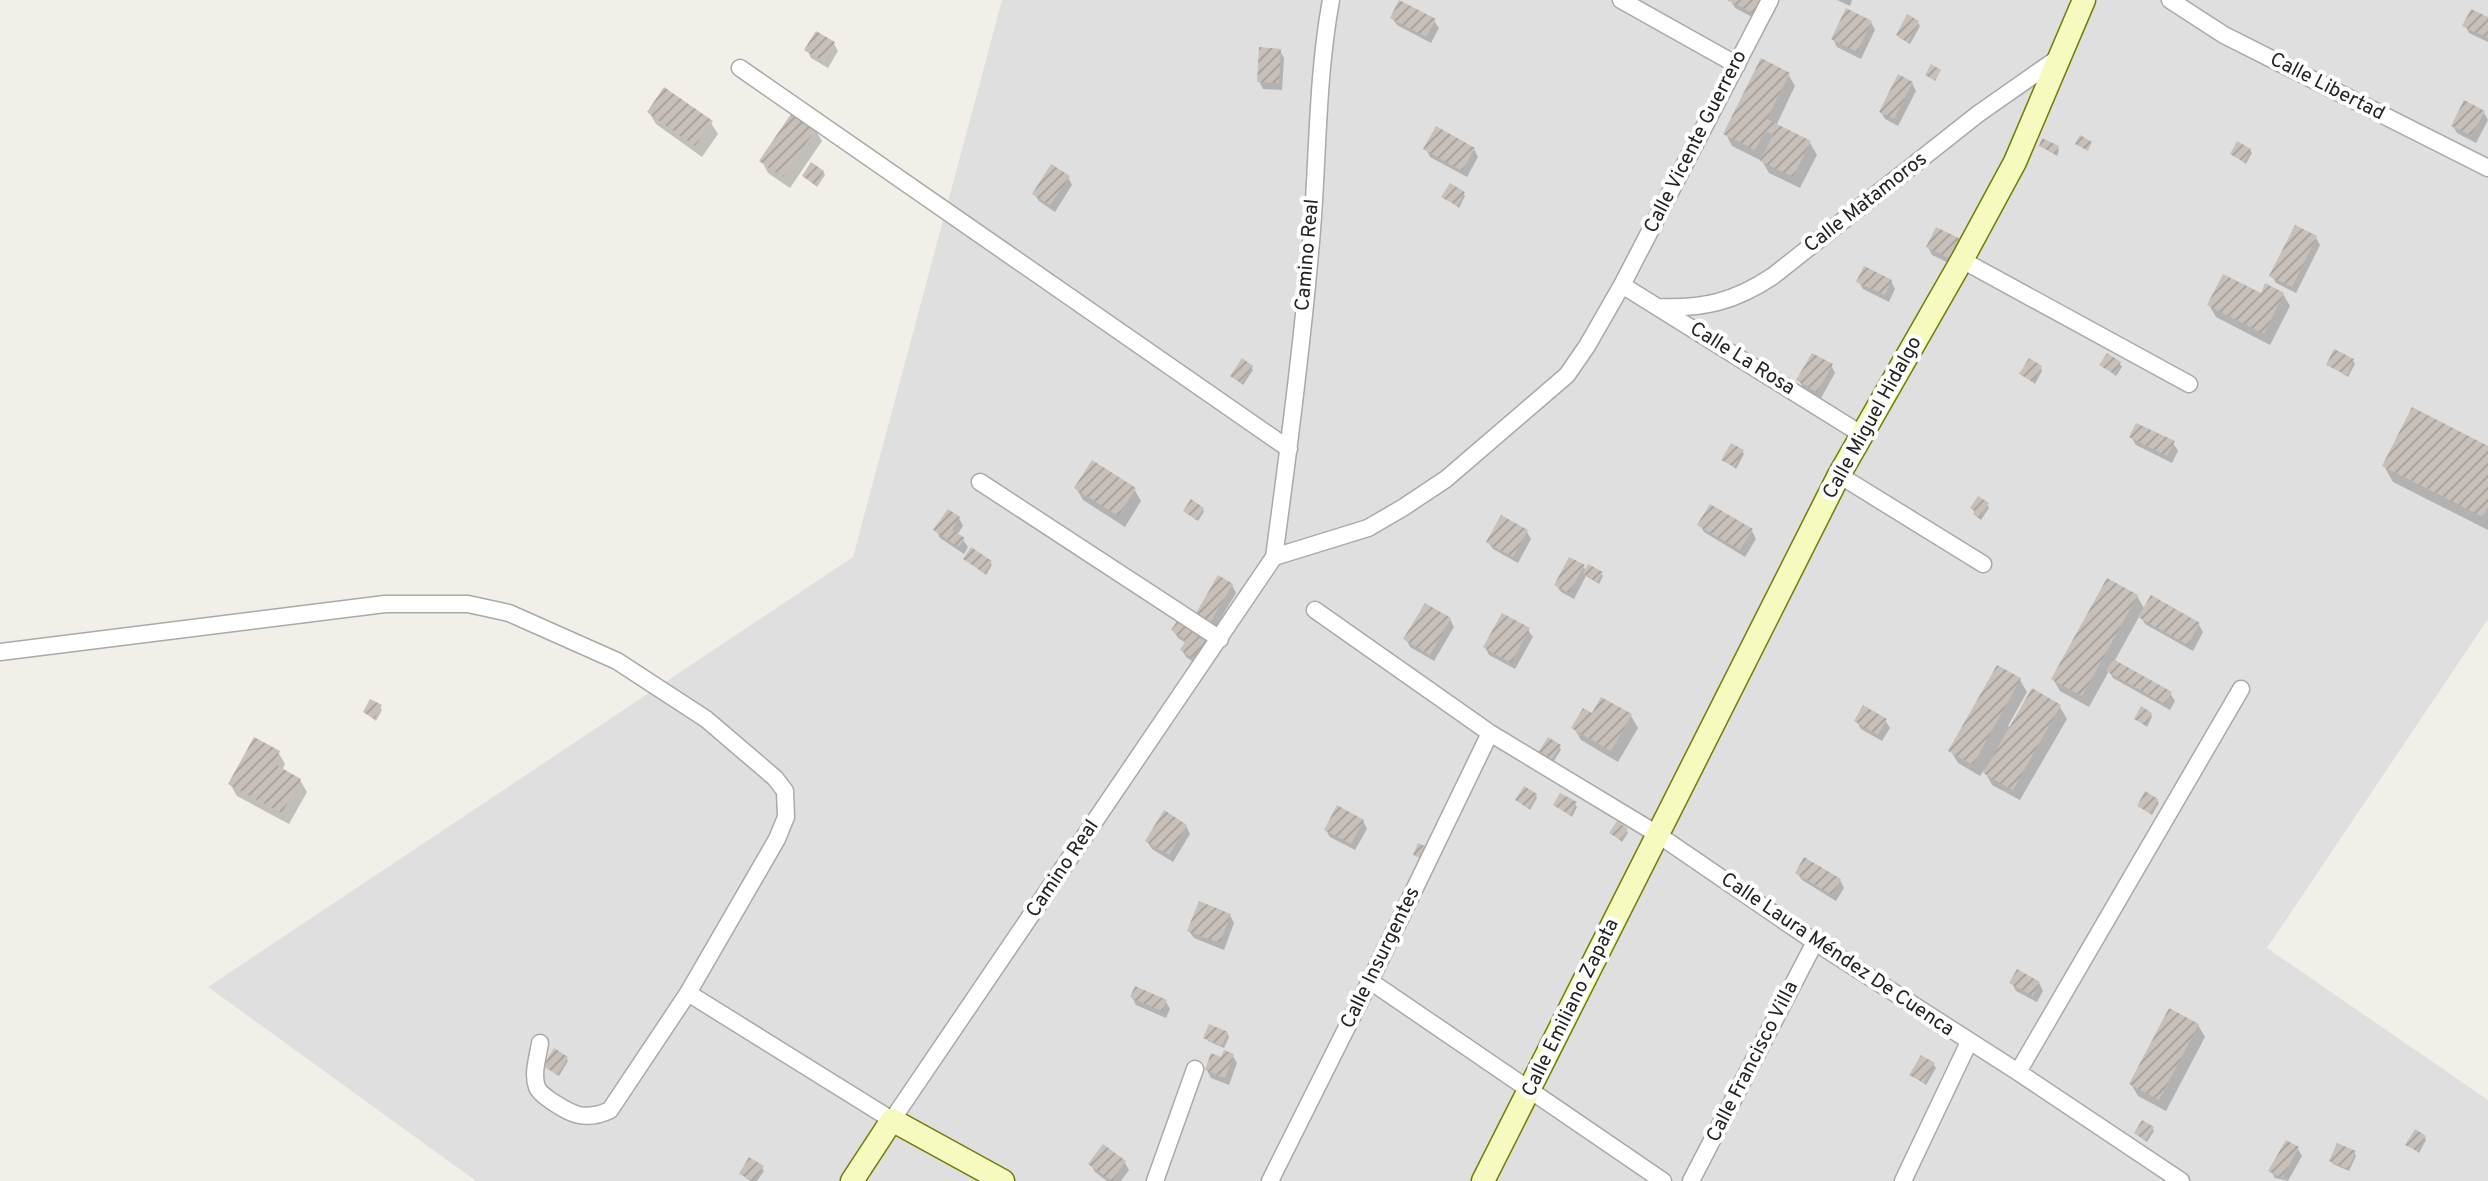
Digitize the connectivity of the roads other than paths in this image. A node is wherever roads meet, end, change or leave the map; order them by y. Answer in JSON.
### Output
{"nodes":[{"id":1,"x":1331,"y":0,"type":"edge"},
{"id":2,"x":1621,"y":0,"type":"edge"},
{"id":3,"x":1770,"y":0,"type":"edge"},
{"id":4,"x":2084,"y":0,"type":"edge"},
{"id":5,"x":2170,"y":0,"type":"edge"},
{"id":6,"x":2058,"y":58,"type":"junction"},
{"id":7,"x":1737,"y":65,"type":"junction"},
{"id":8,"x":740,"y":68,"type":"dead end"},
{"id":9,"x":2488,"y":168,"type":"edge"},
{"id":10,"x":1962,"y":260,"type":"junction"},
{"id":11,"x":1622,"y":285,"type":"junction"},
{"id":12,"x":1658,"y":307,"type":"junction"},
{"id":13,"x":2189,"y":384,"type":"dead end"},
{"id":14,"x":1861,"y":434,"type":"junction"},
{"id":15,"x":1289,"y":449,"type":"junction"},
{"id":16,"x":1839,"y":475,"type":"junction"},
{"id":17,"x":980,"y":482,"type":"dead end"},
{"id":18,"x":1274,"y":557,"type":"junction"},
{"id":19,"x":1983,"y":564,"type":"dead end"},
{"id":20,"x":1315,"y":610,"type":"dead end"},
{"id":21,"x":1220,"y":639,"type":"junction"},
{"id":22,"x":0,"y":652,"type":"edge"},
{"id":23,"x":2241,"y":689,"type":"dead end"},
{"id":24,"x":1490,"y":733,"type":"junction"},
{"id":25,"x":1657,"y":834,"type":"junction"},
{"id":26,"x":1815,"y":942,"type":"junction"},
{"id":27,"x":1370,"y":981,"type":"junction"},
{"id":28,"x":688,"y":993,"type":"junction"},
{"id":29,"x":1969,"y":1042,"type":"junction"},
{"id":30,"x":540,"y":1043,"type":"dead end"},
{"id":31,"x":1195,"y":1069,"type":"dead end"},
{"id":32,"x":2018,"y":1072,"type":"junction"},
{"id":33,"x":1530,"y":1089,"type":"junction"},
{"id":34,"x":892,"y":1120,"type":"junction"},
{"id":35,"x":852,"y":1181,"type":"edge"},
{"id":36,"x":1003,"y":1181,"type":"edge"},
{"id":37,"x":1155,"y":1181,"type":"edge"},
{"id":38,"x":1270,"y":1181,"type":"edge"},
{"id":39,"x":1483,"y":1181,"type":"edge"},
{"id":40,"x":1663,"y":1181,"type":"edge"},
{"id":41,"x":1691,"y":1181,"type":"edge"},
{"id":42,"x":1903,"y":1181,"type":"edge"},
{"id":43,"x":2181,"y":1181,"type":"edge"}],
"edges":[{"from":1,"to":15,"type":"street","name":"Camino Real"},
{"from":2,"to":7,"type":"street"},
{"from":3,"to":7,"type":"street","name":"Calle Vicente Guerrero"},
{"from":4,"to":6,"type":"street","name":"Calle Miguel Hidalgo"},
{"from":5,"to":9,"type":"street","name":"Calle Libertad"},
{"from":6,"to":10,"type":"street","name":"Calle Miguel Hidalgo"},
{"from":6,"to":12,"type":"street","name":"Calle Matamoros"},
{"from":7,"to":11,"type":"street","name":"Calle Vicente Guerrero"},
{"from":8,"to":15,"type":"street"},
{"from":10,"to":13,"type":"street"},
{"from":10,"to":14,"type":"street","name":"Calle Miguel Hidalgo"},
{"from":11,"to":12,"type":"street","name":"Calle La Rosa"},
{"from":11,"to":18,"type":"street"},
{"from":12,"to":14,"type":"street","name":"Calle La Rosa"},
{"from":14,"to":16,"type":"street","name":"Calle Miguel Hidalgo"},
{"from":15,"to":18,"type":"street","name":"Camino Real"},
{"from":16,"to":19,"type":"street"},
{"from":16,"to":25,"type":"street","name":"Calle Miguel Hidalgo"},
{"from":17,"to":21,"type":"street"},
{"from":18,"to":21,"type":"street","name":"Camino Real"},
{"from":20,"to":24,"type":"street","name":"Calle Laura Méndez De Cuenca"},
{"from":21,"to":34,"type":"street","name":"Camino Real"},
{"from":22,"to":28,"type":"street"},
{"from":23,"to":32,"type":"street"},
{"from":24,"to":25,"type":"street","name":"Calle Laura Méndez De Cuenca"},
{"from":24,"to":27,"type":"street","name":"Calle Insurgentes"},
{"from":25,"to":26,"type":"street","name":"Calle Laura Méndez De Cuenca"},
{"from":25,"to":33,"type":"street","name":"Calle Emiliano Zapata"},
{"from":26,"to":29,"type":"street","name":"Calle Laura Méndez De Cuenca"},
{"from":26,"to":41,"type":"street","name":"Calle Francisco Villa"},
{"from":27,"to":33,"type":"street"},
{"from":27,"to":38,"type":"street","name":"Calle Insurgentes"},
{"from":28,"to":30,"type":"street"},
{"from":28,"to":34,"type":"street"},
{"from":29,"to":32,"type":"street","name":"Calle Laura Méndez De Cuenca"},
{"from":29,"to":42,"type":"street"},
{"from":31,"to":37,"type":"street"},
{"from":32,"to":43,"type":"street","name":"Calle Laura Méndez De Cuenca"},
{"from":33,"to":39,"type":"street","name":"Calle Emiliano Zapata"},
{"from":33,"to":40,"type":"street"},
{"from":34,"to":35,"type":"street","name":"Camino Real"},
{"from":34,"to":36,"type":"street"}]}
